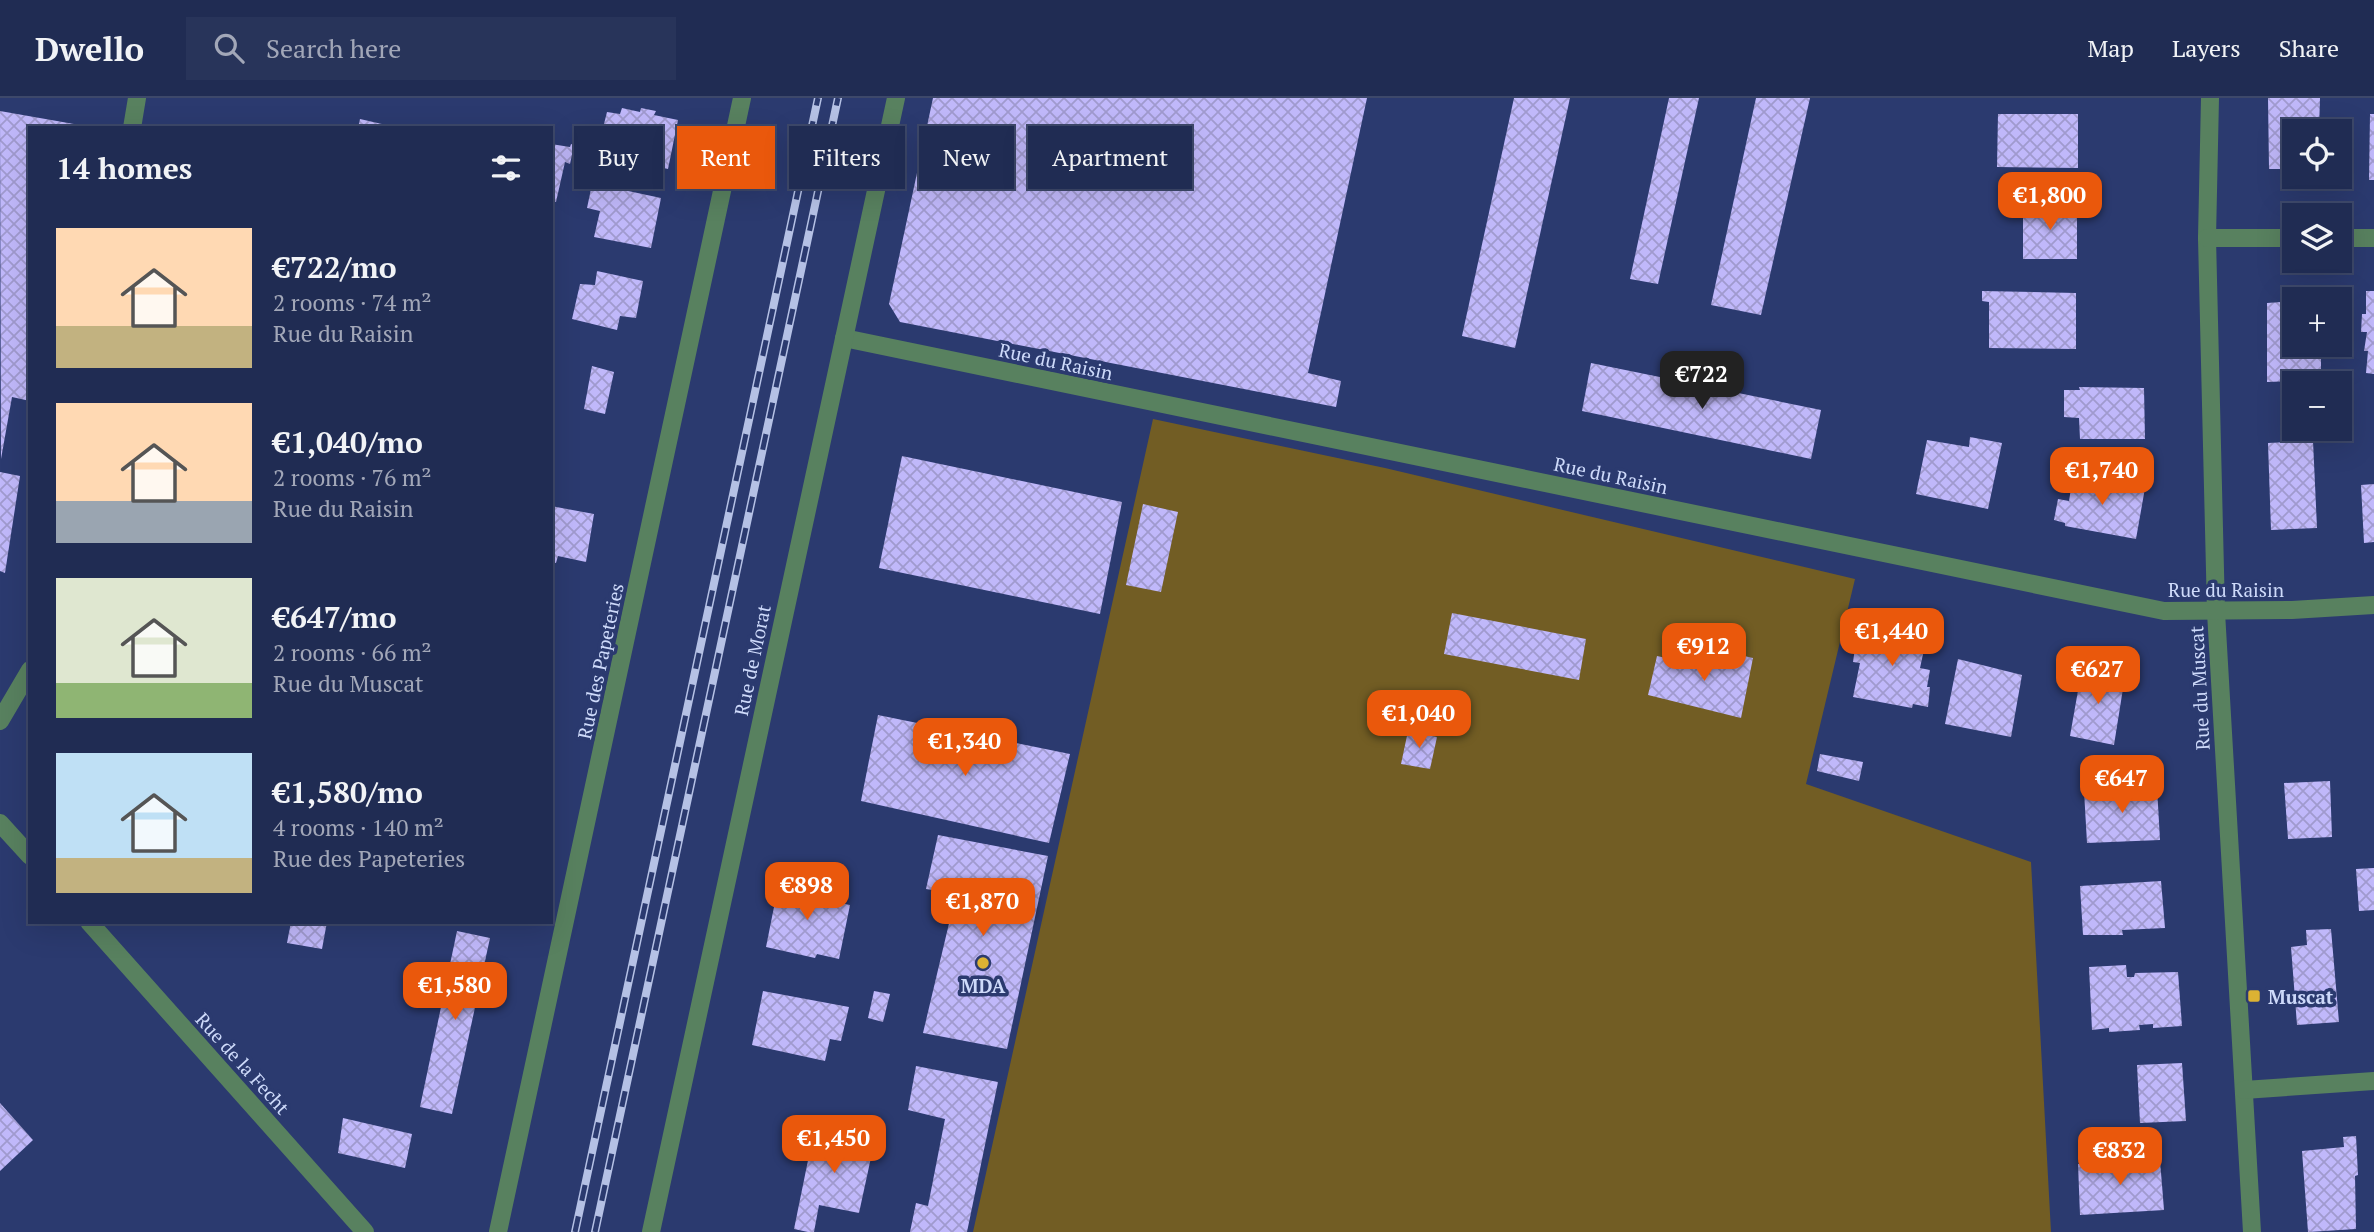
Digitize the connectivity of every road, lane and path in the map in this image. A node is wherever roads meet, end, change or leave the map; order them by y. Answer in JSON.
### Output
{"nodes":[{"id":1,"x":137,"y":98,"type":"edge"},
{"id":2,"x":742,"y":98,"type":"edge"},
{"id":3,"x":896,"y":98,"type":"edge"},
{"id":4,"x":2210,"y":98,"type":"edge"},
{"id":5,"x":132,"y":126,"type":"edge"},
{"id":6,"x":2207,"y":238,"type":"junction"},
{"id":7,"x":2282,"y":238,"type":"edge"},
{"id":8,"x":2352,"y":238,"type":"edge"},
{"id":9,"x":2374,"y":238,"type":"edge"},
{"id":10,"x":845,"y":338,"type":"junction"},
{"id":11,"x":2374,"y":605,"type":"edge"},
{"id":12,"x":2216,"y":612,"type":"junction"},
{"id":13,"x":28,"y":673,"type":"edge"},
{"id":14,"x":0,"y":720,"type":"edge"},
{"id":15,"x":0,"y":822,"type":"edge"},
{"id":16,"x":28,"y":854,"type":"edge"},
{"id":17,"x":91,"y":924,"type":"edge"},
{"id":18,"x":2374,"y":1082,"type":"edge"},
{"id":19,"x":2244,"y":1090,"type":"junction"},
{"id":20,"x":365,"y":1232,"type":"edge"},
{"id":21,"x":498,"y":1232,"type":"edge"},
{"id":22,"x":650,"y":1232,"type":"edge"},
{"id":23,"x":2252,"y":1232,"type":"edge"}],
"edges":[{"from":1,"to":5,"type":"street"},
{"from":2,"to":21,"type":"street","name":"Rue des Papeteries"},
{"from":3,"to":10,"type":"street","name":"Rue de Morat"},
{"from":4,"to":6,"type":"street","name":"Rue du Muscat"},
{"from":6,"to":7,"type":"street"},
{"from":6,"to":12,"type":"street","name":"Rue du Muscat"},
{"from":8,"to":9,"type":"street"},
{"from":10,"to":12,"type":"street","name":"Rue du Raisin"},
{"from":10,"to":22,"type":"street","name":"Rue de Morat"},
{"from":11,"to":12,"type":"street","name":"Rue du Raisin"},
{"from":12,"to":19,"type":"street","name":"Rue du Muscat"},
{"from":13,"to":14,"type":"street"},
{"from":15,"to":16,"type":"street"},
{"from":17,"to":20,"type":"street","name":"Rue de la Fecht"},
{"from":18,"to":19,"type":"street"},
{"from":19,"to":23,"type":"street","name":"Rue du Muscat"}]}
